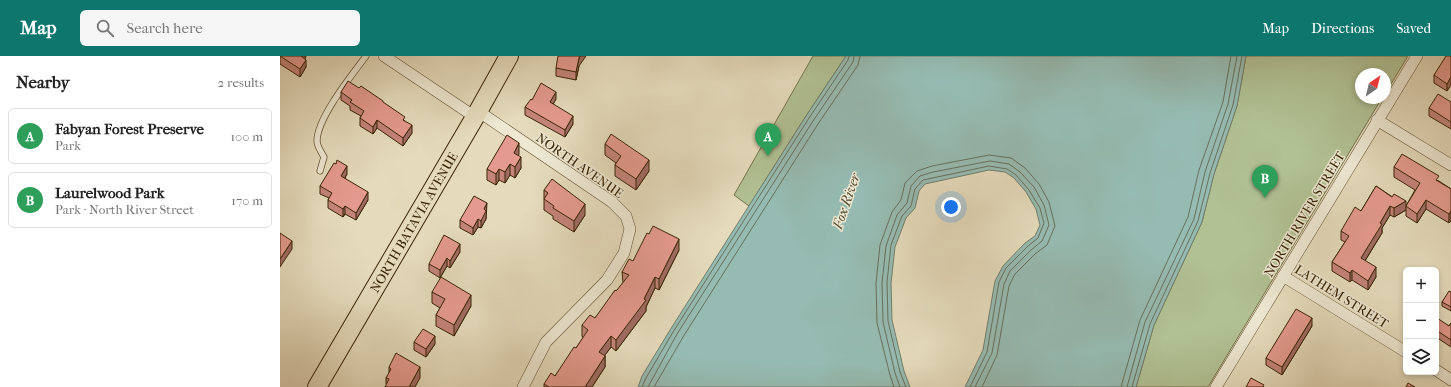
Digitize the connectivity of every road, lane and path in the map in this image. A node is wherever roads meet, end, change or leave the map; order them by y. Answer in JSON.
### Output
{"nodes":[{"id":1,"x":366,"y":56,"type":"edge"},
{"id":2,"x":384,"y":56,"type":"edge"},
{"id":3,"x":509,"y":56,"type":"edge"},
{"id":4,"x":1417,"y":56,"type":"edge"},
{"id":5,"x":477,"y":114,"type":"junction"},
{"id":6,"x":1378,"y":120,"type":"junction"},
{"id":7,"x":1451,"y":165,"type":"edge"},
{"id":8,"x":320,"y":171,"type":"dead end"},
{"id":9,"x":1283,"y":276,"type":"junction"},
{"id":10,"x":1403,"y":350,"type":"edge"},
{"id":11,"x":1439,"y":372,"type":"edge"},
{"id":12,"x":1451,"y":380,"type":"edge"},
{"id":13,"x":317,"y":387,"type":"edge"},
{"id":14,"x":522,"y":387,"type":"edge"},
{"id":15,"x":1216,"y":387,"type":"edge"}],
"edges":[{"from":1,"to":8,"type":"lane"},
{"from":2,"to":5,"type":"street","name":"NORTH AVENUE"},
{"from":3,"to":5,"type":"main road","name":"NORTH BATAVIA AVENUE"},
{"from":4,"to":6,"type":"street","name":"NORTH RIVER STREET"},
{"from":5,"to":13,"type":"main road","name":"NORTH BATAVIA AVENUE"},
{"from":5,"to":14,"type":"street","name":"NORTH AVENUE"},
{"from":6,"to":7,"type":"street"},
{"from":6,"to":9,"type":"street","name":"NORTH RIVER STREET"},
{"from":9,"to":10,"type":"street","name":"LATHEM STREET"},
{"from":9,"to":15,"type":"street","name":"NORTH RIVER STREET"},
{"from":11,"to":12,"type":"street"}]}
